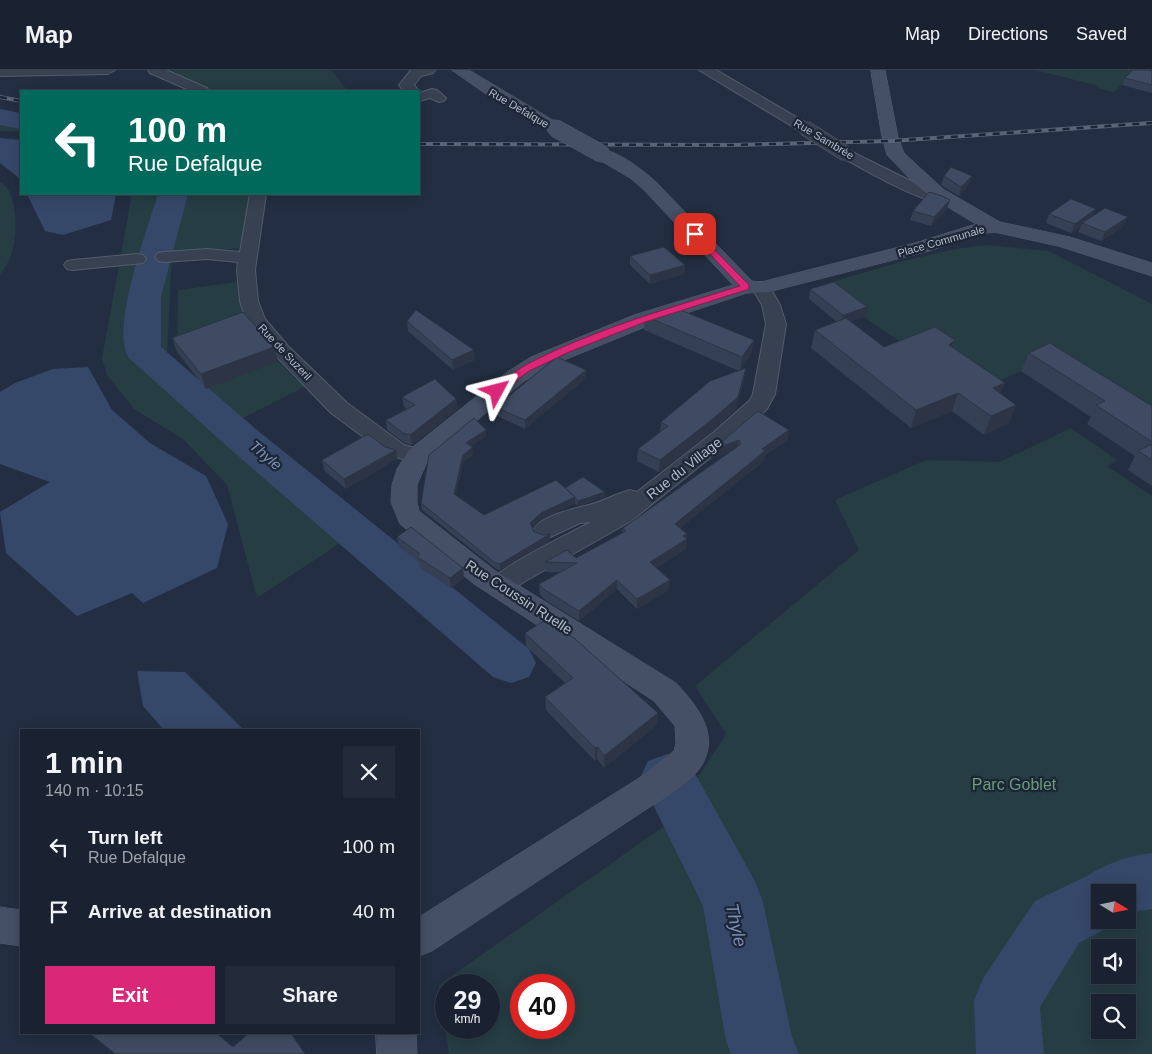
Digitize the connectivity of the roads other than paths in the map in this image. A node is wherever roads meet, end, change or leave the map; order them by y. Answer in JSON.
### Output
{"nodes":[{"id":1,"x":108,"y":70,"type":"edge"},
{"id":2,"x":155,"y":70,"type":"edge"},
{"id":3,"x":428,"y":70,"type":"edge"},
{"id":4,"x":459,"y":70,"type":"edge"},
{"id":5,"x":706,"y":70,"type":"edge"},
{"id":6,"x":878,"y":70,"type":"edge"},
{"id":7,"x":0,"y":72,"type":"edge"},
{"id":8,"x":200,"y":90,"type":"edge"},
{"id":9,"x":411,"y":90,"type":"edge"},
{"id":10,"x":420,"y":97,"type":"edge"},
{"id":11,"x":439,"y":98,"type":"dead end"},
{"id":12,"x":258,"y":195,"type":"edge"},
{"id":13,"x":946,"y":199,"type":"junction"},
{"id":14,"x":994,"y":226,"type":"junction"},
{"id":15,"x":164,"y":257,"type":"dead end"},
{"id":16,"x":247,"y":258,"type":"junction"},
{"id":17,"x":137,"y":259,"type":"dead end"},
{"id":18,"x":73,"y":265,"type":"dead end"},
{"id":19,"x":1143,"y":268,"type":"edge"},
{"id":20,"x":1152,"y":285,"type":"edge"},
{"id":21,"x":754,"y":288,"type":"junction"},
{"id":22,"x":418,"y":456,"type":"junction"},
{"id":23,"x":656,"y":490,"type":"junction"},
{"id":24,"x":544,"y":531,"type":"dead end"},
{"id":25,"x":499,"y":586,"type":"junction"},
{"id":26,"x":0,"y":926,"type":"edge"},
{"id":27,"x":20,"y":928,"type":"edge"},
{"id":28,"x":420,"y":936,"type":"edge"},
{"id":29,"x":396,"y":1034,"type":"edge"},
{"id":30,"x":397,"y":1054,"type":"edge"}],
"edges":[{"from":1,"to":7,"type":"street"},
{"from":2,"to":8,"type":"street"},
{"from":3,"to":9,"type":"street"},
{"from":4,"to":21,"type":"street","name":"Rue Defalque","bridge":true},
{"from":5,"to":13,"type":"street","name":"Rue Sambrée","bridge":true},
{"from":6,"to":13,"type":"street"},
{"from":10,"to":11,"type":"street"},
{"from":12,"to":16,"type":"street","name":"Rue de Suzeril"},
{"from":13,"to":14,"type":"street"},
{"from":14,"to":19,"type":"street","name":"Place Communale"},
{"from":14,"to":21,"type":"street","name":"Place Communale"},
{"from":15,"to":16,"type":"street"},
{"from":16,"to":22,"type":"street","name":"Rue de Suzeril"},
{"from":17,"to":18,"type":"street"},
{"from":19,"to":20,"type":"street","name":"Place Communale"},
{"from":21,"to":22,"type":"street","name":"Rue Coussin Ruelle"},
{"from":21,"to":23,"type":"street","name":"Rue du Village"},
{"from":22,"to":25,"type":"street","name":"Rue Coussin Ruelle"},
{"from":23,"to":24,"type":"street"},
{"from":23,"to":25,"type":"street","name":"Rue du Village"},
{"from":25,"to":28,"type":"street","name":"Rue Coussin Ruelle"},
{"from":26,"to":27,"type":"street"},
{"from":29,"to":30,"type":"street"}]}
